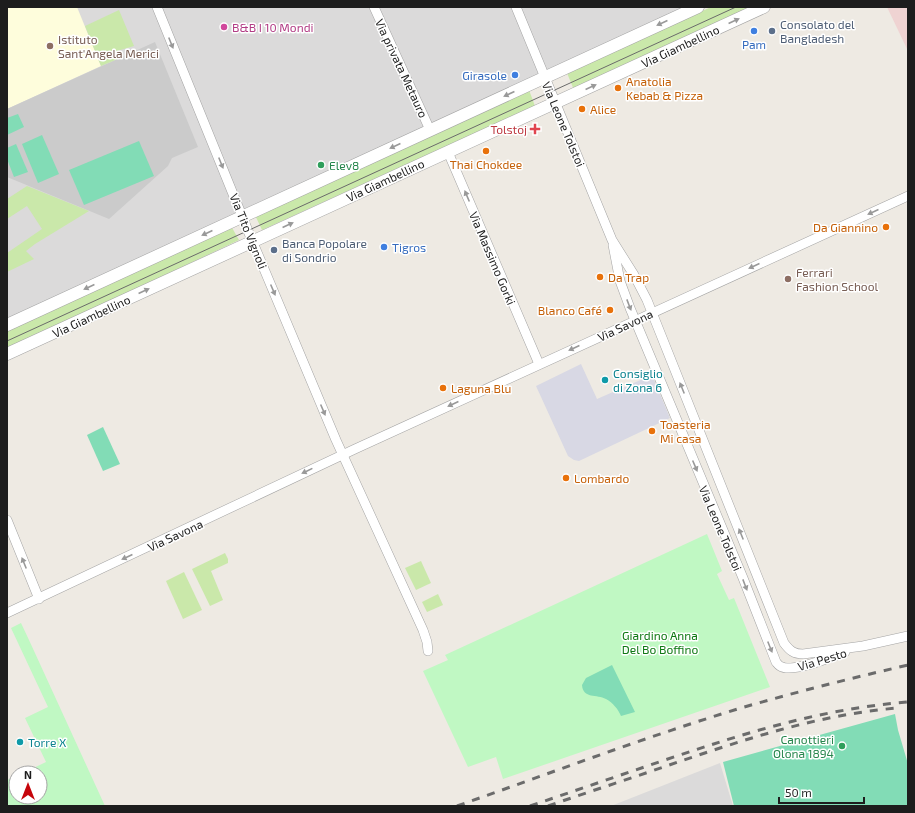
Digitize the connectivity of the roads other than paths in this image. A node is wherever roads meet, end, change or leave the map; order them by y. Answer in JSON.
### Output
{"nodes":[{"id":1,"x":157,"y":7,"type":"edge"},
{"id":2,"x":374,"y":7,"type":"edge"},
{"id":3,"x":516,"y":7,"type":"edge"},
{"id":4,"x":698,"y":7,"type":"edge"},
{"id":5,"x":764,"y":7,"type":"edge"},
{"id":6,"x":544,"y":77,"type":"junction"},
{"id":7,"x":555,"y":103,"type":"junction"},
{"id":8,"x":430,"y":130,"type":"junction"},
{"id":9,"x":448,"y":152,"type":"junction"},
{"id":10,"x":908,"y":196,"type":"edge"},
{"id":11,"x":242,"y":217,"type":"junction"},
{"id":12,"x":612,"y":240,"type":"junction"},
{"id":13,"x":252,"y":242,"type":"junction"},
{"id":14,"x":652,"y":312,"type":"junction"},
{"id":15,"x":635,"y":320,"type":"junction"},
{"id":16,"x":7,"y":325,"type":"edge"},
{"id":17,"x":7,"y":354,"type":"edge"},
{"id":18,"x":539,"y":364,"type":"junction"},
{"id":19,"x":697,"y":425,"type":"junction"},
{"id":20,"x":680,"y":430,"type":"junction"},
{"id":21,"x":343,"y":455,"type":"junction"},
{"id":22,"x":7,"y":520,"type":"edge"},
{"id":23,"x":39,"y":599,"type":"junction"},
{"id":24,"x":7,"y":613,"type":"edge"},
{"id":25,"x":776,"y":623,"type":"junction"},
{"id":26,"x":762,"y":628,"type":"junction"},
{"id":27,"x":908,"y":636,"type":"edge"},
{"id":28,"x":863,"y":646,"type":"junction"},
{"id":29,"x":428,"y":651,"type":"dead end"},
{"id":30,"x":795,"y":654,"type":"joint"},
{"id":31,"x":780,"y":666,"type":"joint"}],
"edges":[{"from":1,"to":11,"type":"street","name":"Via Tito Vignoli","one_way":true},
{"from":2,"to":8,"type":"street","name":"Via privata Metauro"},
{"from":3,"to":6,"type":"street","name":"Via Leone Tolstoi"},
{"from":4,"to":6,"type":"street","one_way":true},
{"from":7,"to":5,"type":"street","name":"Via Giambellino","one_way":true},
{"from":6,"to":7,"type":"street","name":"Via Leone Tolstoi"},
{"from":6,"to":8,"type":"street","one_way":true},
{"from":7,"to":9,"type":"street","name":"Via Giambellino"},
{"from":7,"to":12,"type":"street","name":"Via Leone Tolstoi"},
{"from":8,"to":11,"type":"street","one_way":true},
{"from":13,"to":9,"type":"street","name":"Via Giambellino","one_way":true},
{"from":18,"to":9,"type":"street","name":"Via Massimo Gorki","one_way":true},
{"from":10,"to":14,"type":"street","name":"Via Savona","one_way":true},
{"from":11,"to":13,"type":"street","name":"Via Tito Vignoli"},
{"from":11,"to":16,"type":"street","one_way":true},
{"from":12,"to":14,"type":"street","name":"Via Leone Tolstoi"},
{"from":12,"to":15,"type":"street","name":"Via Leone Tolstoi","one_way":true},
{"from":17,"to":13,"type":"street","name":"Via Giambellino","one_way":true},
{"from":13,"to":21,"type":"street","name":"Via Tito Vignoli","one_way":true},
{"from":14,"to":15,"type":"street","name":"Via Savona"},
{"from":19,"to":14,"type":"street","name":"Via Leone Tolstoi","one_way":true},
{"from":15,"to":18,"type":"street","name":"Via Savona","one_way":true},
{"from":15,"to":20,"type":"street","name":"Via Leone Tolstoi"},
{"from":18,"to":21,"type":"street","name":"Via Savona","one_way":true},
{"from":19,"to":20,"type":"street"},
{"from":25,"to":19,"type":"street","name":"Via Leone Tolstoi","one_way":true},
{"from":20,"to":26,"type":"street","name":"Via Leone Tolstoi","one_way":true},
{"from":21,"to":23,"type":"street","name":"Via Savona","one_way":true},
{"from":21,"to":29,"type":"street"},
{"from":23,"to":22,"type":"street","one_way":true},
{"from":23,"to":24,"type":"street","name":"Via Savona"},
{"from":25,"to":26,"type":"street"},
{"from":25,"to":30,"type":"street","name":"Via Leone Tolstoi"},
{"from":26,"to":31,"type":"street","name":"Via Leone Tolstoi","one_way":true},
{"from":27,"to":28,"type":"street","name":"Via Pesto"},
{"from":28,"to":30,"type":"street","name":"Via Pesto"},
{"from":28,"to":31,"type":"street","name":"Via Pesto"}]}
